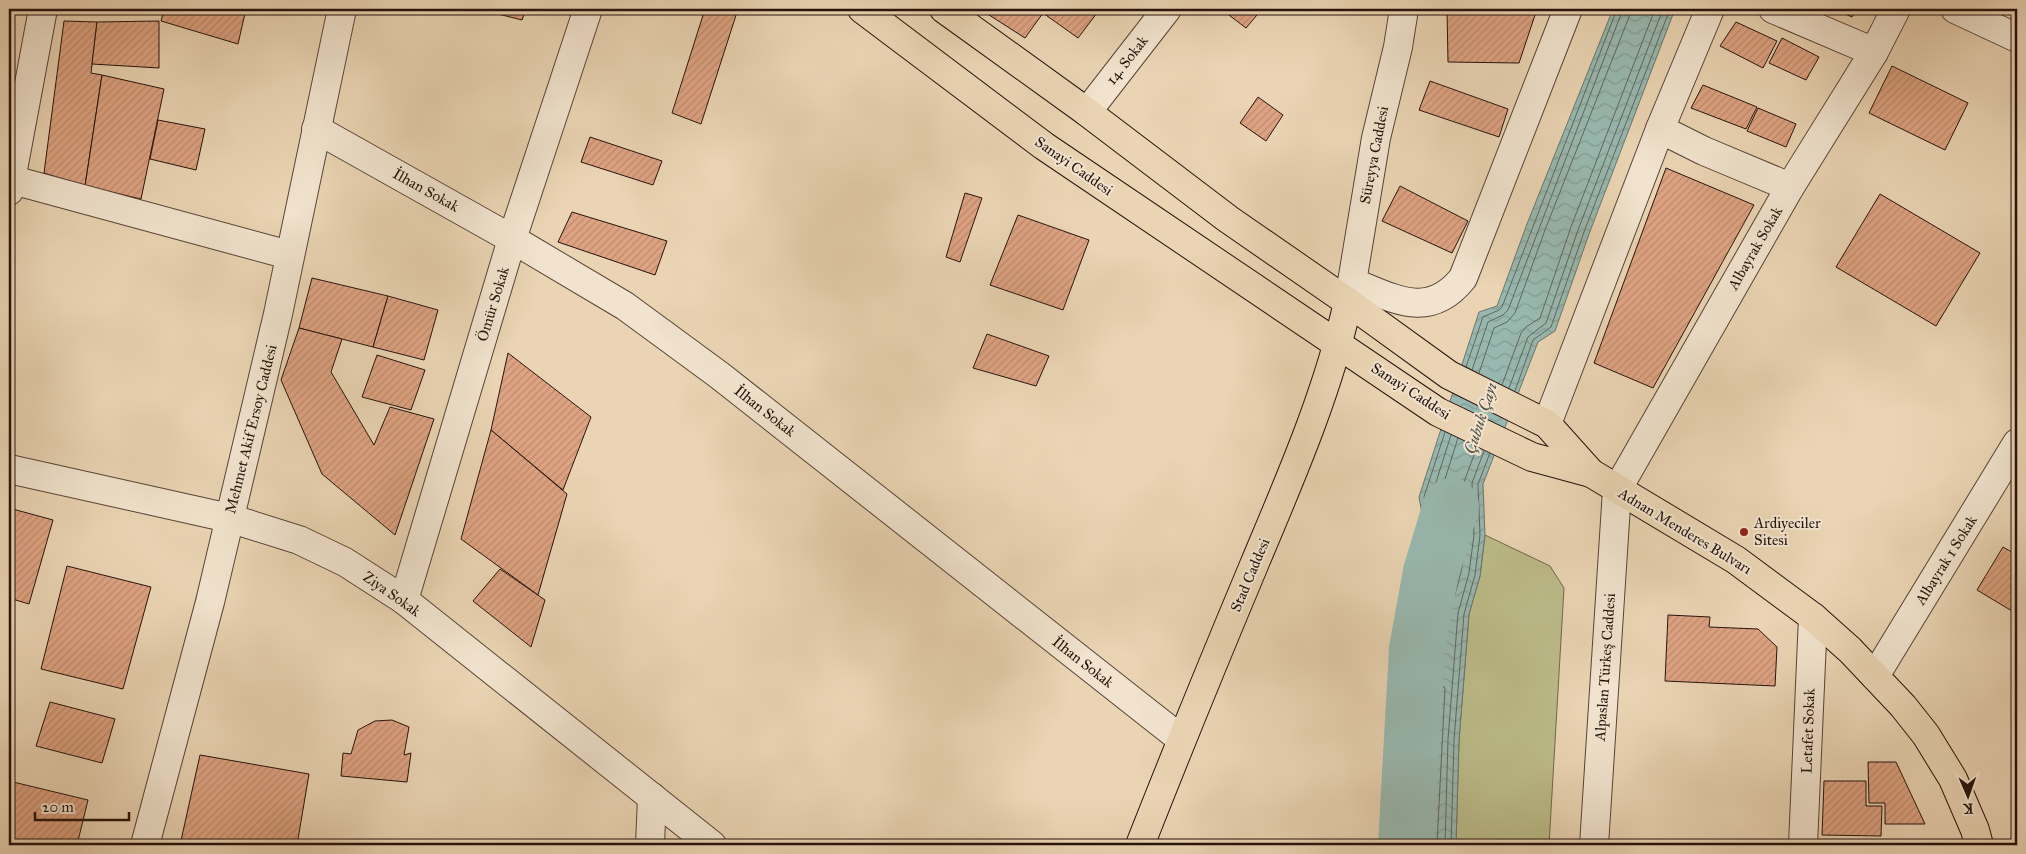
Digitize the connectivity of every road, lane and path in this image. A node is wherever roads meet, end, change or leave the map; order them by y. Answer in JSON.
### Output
{"nodes":[{"id":1,"x":43,"y":9,"type":"edge"},
{"id":2,"x":342,"y":9,"type":"edge"},
{"id":3,"x":588,"y":9,"type":"edge"},
{"id":4,"x":862,"y":9,"type":"edge"},
{"id":5,"x":944,"y":9,"type":"edge"},
{"id":6,"x":1167,"y":9,"type":"edge"},
{"id":7,"x":1404,"y":9,"type":"edge"},
{"id":8,"x":1568,"y":9,"type":"edge"},
{"id":9,"x":1710,"y":9,"type":"edge"},
{"id":10,"x":1772,"y":9,"type":"edge"},
{"id":11,"x":1896,"y":9,"type":"edge"},
{"id":12,"x":1955,"y":9,"type":"edge"},
{"id":13,"x":2017,"y":38,"type":"edge"},
{"id":14,"x":1874,"y":52,"type":"junction"},
{"id":15,"x":1086,"y":112,"type":"junction"},
{"id":16,"x":316,"y":129,"type":"junction"},
{"id":17,"x":1660,"y":129,"type":"junction"},
{"id":18,"x":10,"y":183,"type":"edge"},
{"id":19,"x":1790,"y":187,"type":"junction"},
{"id":20,"x":512,"y":238,"type":"junction"},
{"id":21,"x":289,"y":255,"type":"junction"},
{"id":22,"x":1350,"y":292,"type":"junction"},
{"id":23,"x":1339,"y":344,"type":"junction"},
{"id":24,"x":1547,"y":424,"type":"junction"},
{"id":25,"x":2017,"y":443,"type":"edge"},
{"id":26,"x":9,"y":470,"type":"edge"},
{"id":27,"x":1591,"y":473,"type":"junction"},
{"id":28,"x":1617,"y":490,"type":"junction"},
{"id":29,"x":229,"y":518,"type":"junction"},
{"id":30,"x":404,"y":600,"type":"junction"},
{"id":31,"x":1813,"y":617,"type":"junction"},
{"id":32,"x":1875,"y":676,"type":"junction"},
{"id":33,"x":1181,"y":740,"type":"junction"},
{"id":34,"x":652,"y":797,"type":"junction"},
{"id":35,"x":145,"y":845,"type":"edge"},
{"id":36,"x":650,"y":845,"type":"edge"},
{"id":37,"x":712,"y":845,"type":"edge"},
{"id":38,"x":1140,"y":845,"type":"edge"},
{"id":39,"x":1594,"y":845,"type":"edge"},
{"id":40,"x":1803,"y":845,"type":"edge"},
{"id":41,"x":1979,"y":845,"type":"edge"}],
"edges":[{"from":1,"to":18,"type":"street"},
{"from":2,"to":16,"type":"street","name":"Mehmet Akif Ersoy Caddesi"},
{"from":3,"to":20,"type":"street","name":"Ömür Sokak"},
{"from":4,"to":23,"type":"main road","name":"Sanayi Caddesi"},
{"from":5,"to":15,"type":"main road"},
{"from":6,"to":15,"type":"street","name":"14. Sokak"},
{"from":7,"to":22,"type":"street","name":"Süreyya Caddesi"},
{"from":8,"to":22,"type":"street"},
{"from":9,"to":17,"type":"street"},
{"from":10,"to":14,"type":"street"},
{"from":11,"to":14,"type":"street","name":"Albayrak Sokak"},
{"from":12,"to":13,"type":"street"},
{"from":14,"to":19,"type":"street","name":"Albayrak Sokak"},
{"from":15,"to":22,"type":"main road"},
{"from":16,"to":20,"type":"street","name":"İlhan Sokak"},
{"from":16,"to":21,"type":"street","name":"Mehmet Akif Ersoy Caddesi"},
{"from":17,"to":19,"type":"street"},
{"from":17,"to":24,"type":"street"},
{"from":18,"to":21,"type":"street"},
{"from":19,"to":28,"type":"street","name":"Albayrak Sokak"},
{"from":20,"to":30,"type":"street","name":"Ömür Sokak"},
{"from":20,"to":33,"type":"street","name":"İlhan Sokak"},
{"from":21,"to":29,"type":"street","name":"Mehmet Akif Ersoy Caddesi"},
{"from":22,"to":23,"type":"main road","name":"Stad Caddesi"},
{"from":22,"to":24,"type":"main road"},
{"from":23,"to":27,"type":"main road","name":"Sanayi Caddesi"},
{"from":23,"to":33,"type":"main road","name":"Stad Caddesi"},
{"from":24,"to":27,"type":"main road"},
{"from":25,"to":32,"type":"street","name":"Albayrak 1 Sokak"},
{"from":26,"to":29,"type":"street","name":"Ziya Sokak"},
{"from":27,"to":28,"type":"main road","name":"Adnan Menderes Bulvarı"},
{"from":28,"to":31,"type":"main road","name":"Adnan Menderes Bulvarı"},
{"from":28,"to":39,"type":"street","name":"Alpaslan Türkeş Caddesi"},
{"from":29,"to":30,"type":"street","name":"Ziya Sokak"},
{"from":29,"to":35,"type":"street","name":"Mehmet Akif Ersoy Caddesi"},
{"from":30,"to":34,"type":"street","name":"Ziya Sokak"},
{"from":31,"to":32,"type":"main road","name":"Adnan Menderes Bulvarı"},
{"from":31,"to":40,"type":"street","name":"Letafet Sokak"},
{"from":32,"to":41,"type":"main road","name":"Adnan Menderes Bulvarı"},
{"from":33,"to":38,"type":"main road","name":"Stad Caddesi"},
{"from":34,"to":36,"type":"street"},
{"from":34,"to":37,"type":"street","name":"Ziya Sokak"}]}
